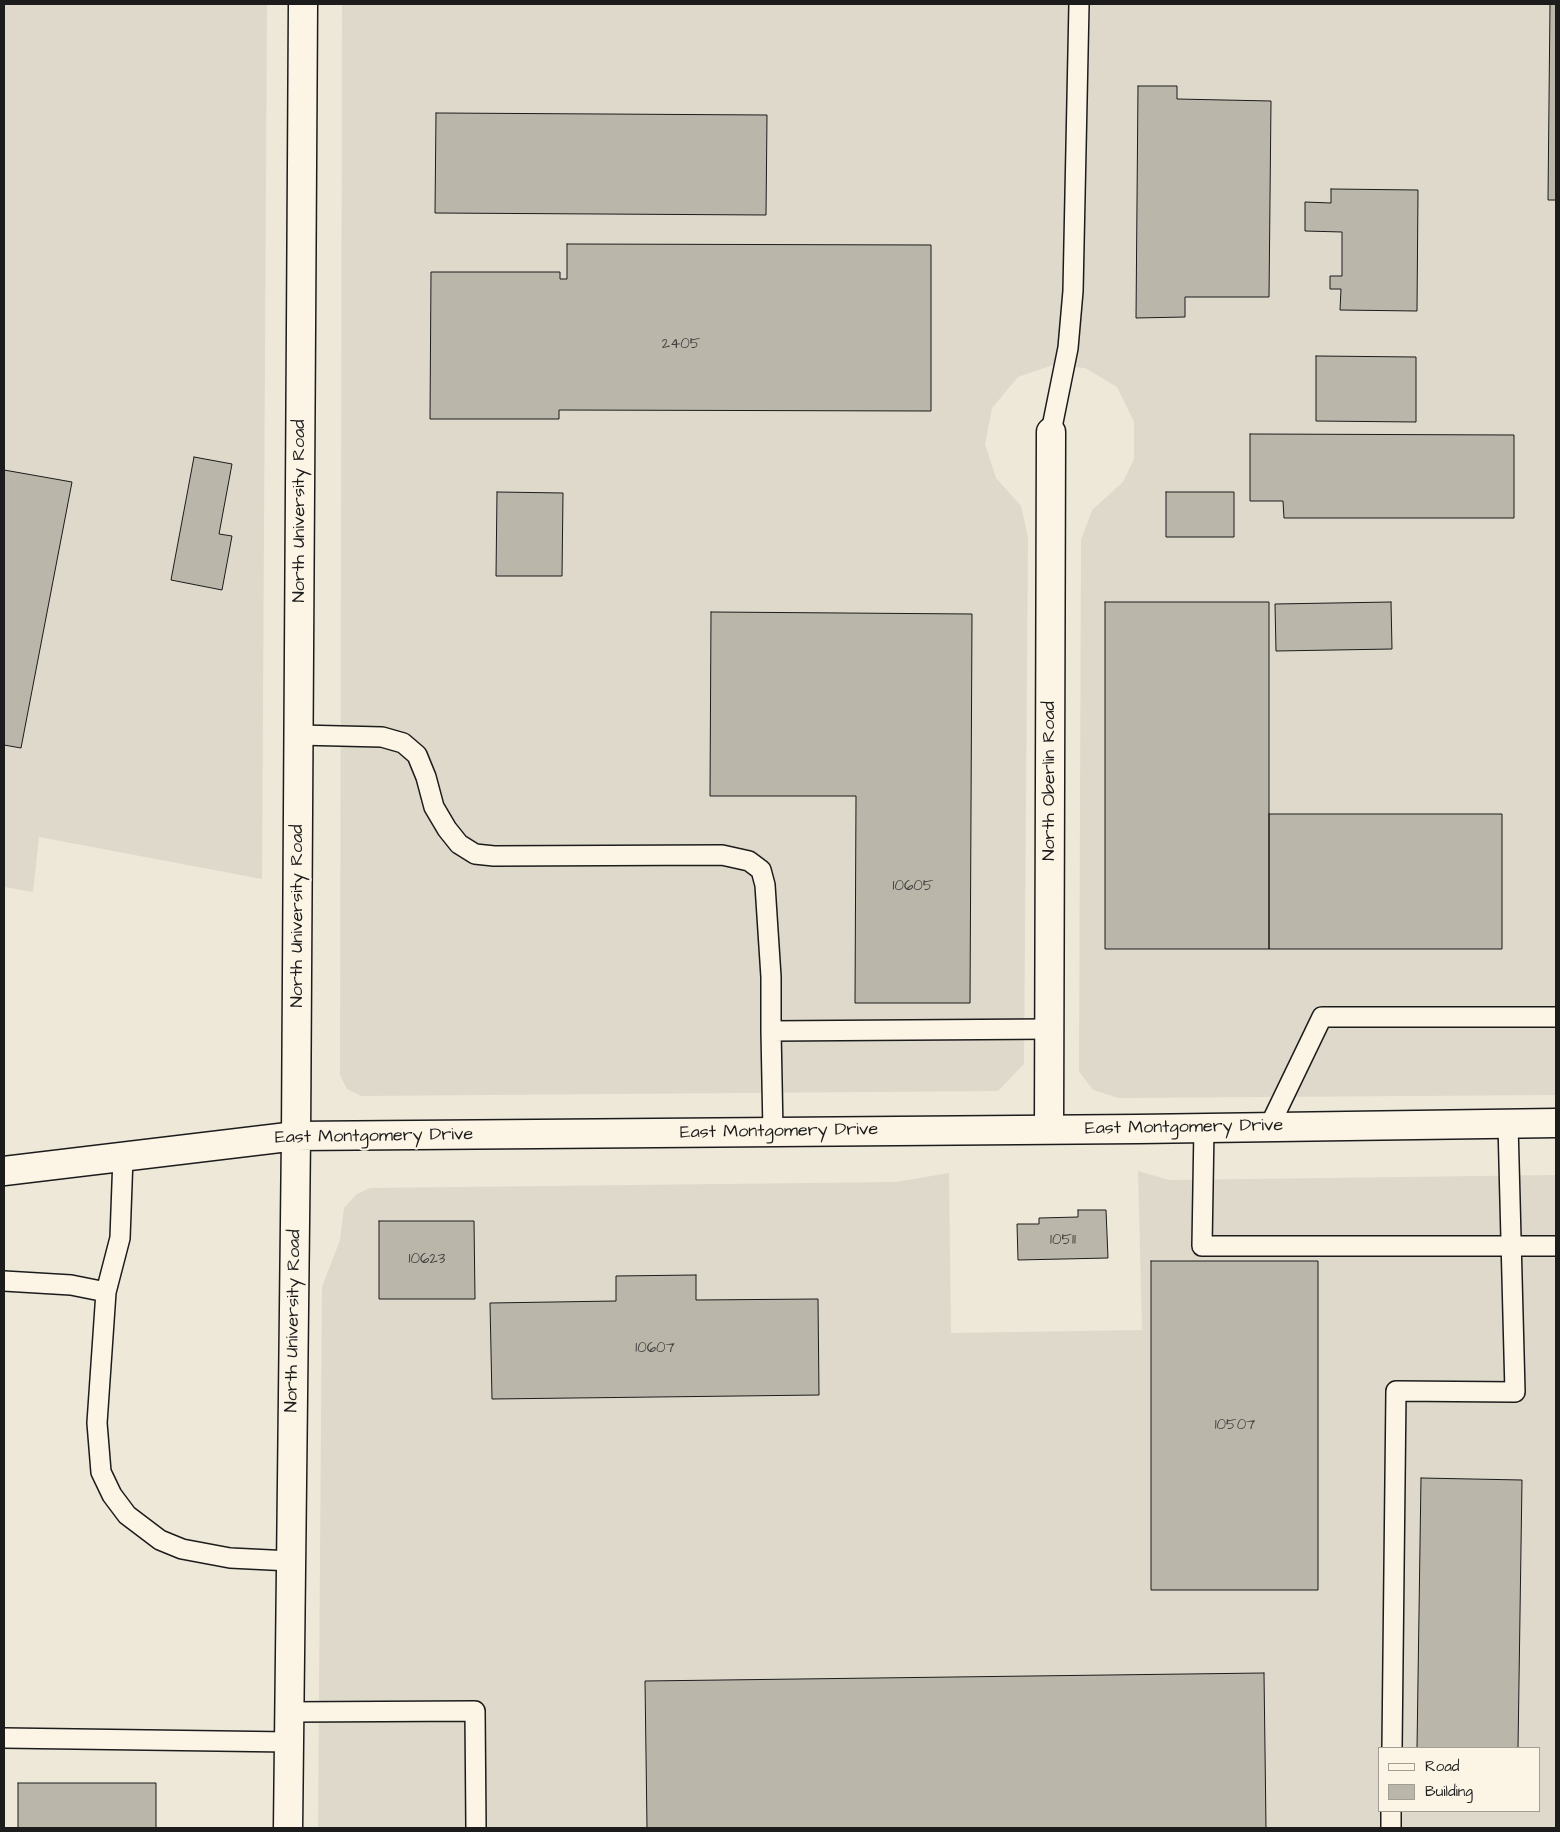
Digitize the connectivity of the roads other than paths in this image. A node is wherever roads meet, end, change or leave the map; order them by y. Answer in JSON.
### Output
{"nodes":[{"id":1,"x":303,"y":4,"type":"edge"},
{"id":2,"x":1078,"y":4,"type":"edge"},
{"id":3,"x":1051,"y":432,"type":"joint"},
{"id":4,"x":299,"y":735,"type":"junction"},
{"id":5,"x":1556,"y":1017,"type":"edge"},
{"id":6,"x":1050,"y":1029,"type":"junction"},
{"id":7,"x":772,"y":1031,"type":"junction"},
{"id":8,"x":1556,"y":1123,"type":"edge"},
{"id":9,"x":1508,"y":1124,"type":"junction"},
{"id":10,"x":1268,"y":1127,"type":"junction"},
{"id":11,"x":1204,"y":1128,"type":"junction"},
{"id":12,"x":1049,"y":1129,"type":"junction"},
{"id":13,"x":773,"y":1132,"type":"junction"},
{"id":14,"x":296,"y":1136,"type":"junction"},
{"id":15,"x":123,"y":1157,"type":"junction"},
{"id":16,"x":4,"y":1171,"type":"edge"},
{"id":17,"x":1511,"y":1246,"type":"junction"},
{"id":18,"x":1556,"y":1246,"type":"edge"},
{"id":19,"x":4,"y":1281,"type":"edge"},
{"id":20,"x":106,"y":1292,"type":"junction"},
{"id":21,"x":291,"y":1561,"type":"junction"},
{"id":22,"x":289,"y":1712,"type":"junction"},
{"id":23,"x":4,"y":1738,"type":"edge"},
{"id":24,"x":289,"y":1742,"type":"junction"},
{"id":25,"x":1392,"y":1747,"type":"edge"},
{"id":26,"x":1391,"y":1812,"type":"edge"},
{"id":27,"x":288,"y":1828,"type":"edge"},
{"id":28,"x":476,"y":1828,"type":"edge"},
{"id":29,"x":1391,"y":1828,"type":"edge"}],
"edges":[{"from":1,"to":4,"type":"street","name":"North University Road"},
{"from":2,"to":3,"type":"lane"},
{"from":3,"to":6,"type":"street","name":"North Oberlin Road"},
{"from":4,"to":7,"type":"lane"},
{"from":4,"to":14,"type":"street","name":"North University Road"},
{"from":5,"to":10,"type":"lane"},
{"from":6,"to":7,"type":"lane"},
{"from":6,"to":12,"type":"street","name":"North Oberlin Road"},
{"from":7,"to":13,"type":"lane"},
{"from":8,"to":9,"type":"street","name":"East Montgomery Drive"},
{"from":9,"to":10,"type":"street","name":"East Montgomery Drive"},
{"from":9,"to":17,"type":"lane"},
{"from":10,"to":11,"type":"street","name":"East Montgomery Drive"},
{"from":11,"to":12,"type":"street","name":"East Montgomery Drive"},
{"from":11,"to":17,"type":"lane"},
{"from":12,"to":13,"type":"street","name":"East Montgomery Drive"},
{"from":13,"to":14,"type":"street","name":"East Montgomery Drive"},
{"from":14,"to":15,"type":"street","name":"East Montgomery Drive"},
{"from":14,"to":21,"type":"street","name":"North University Road"},
{"from":15,"to":16,"type":"street","name":"East Montgomery Drive"},
{"from":15,"to":20,"type":"lane"},
{"from":17,"to":18,"type":"lane"},
{"from":17,"to":25,"type":"lane"},
{"from":19,"to":20,"type":"lane"},
{"from":20,"to":21,"type":"lane"},
{"from":21,"to":22,"type":"street","name":"North University Road"},
{"from":22,"to":24,"type":"street","name":"North University Road"},
{"from":22,"to":28,"type":"lane"},
{"from":23,"to":24,"type":"lane"},
{"from":24,"to":27,"type":"street","name":"North University Road"},
{"from":26,"to":29,"type":"lane"}]}
